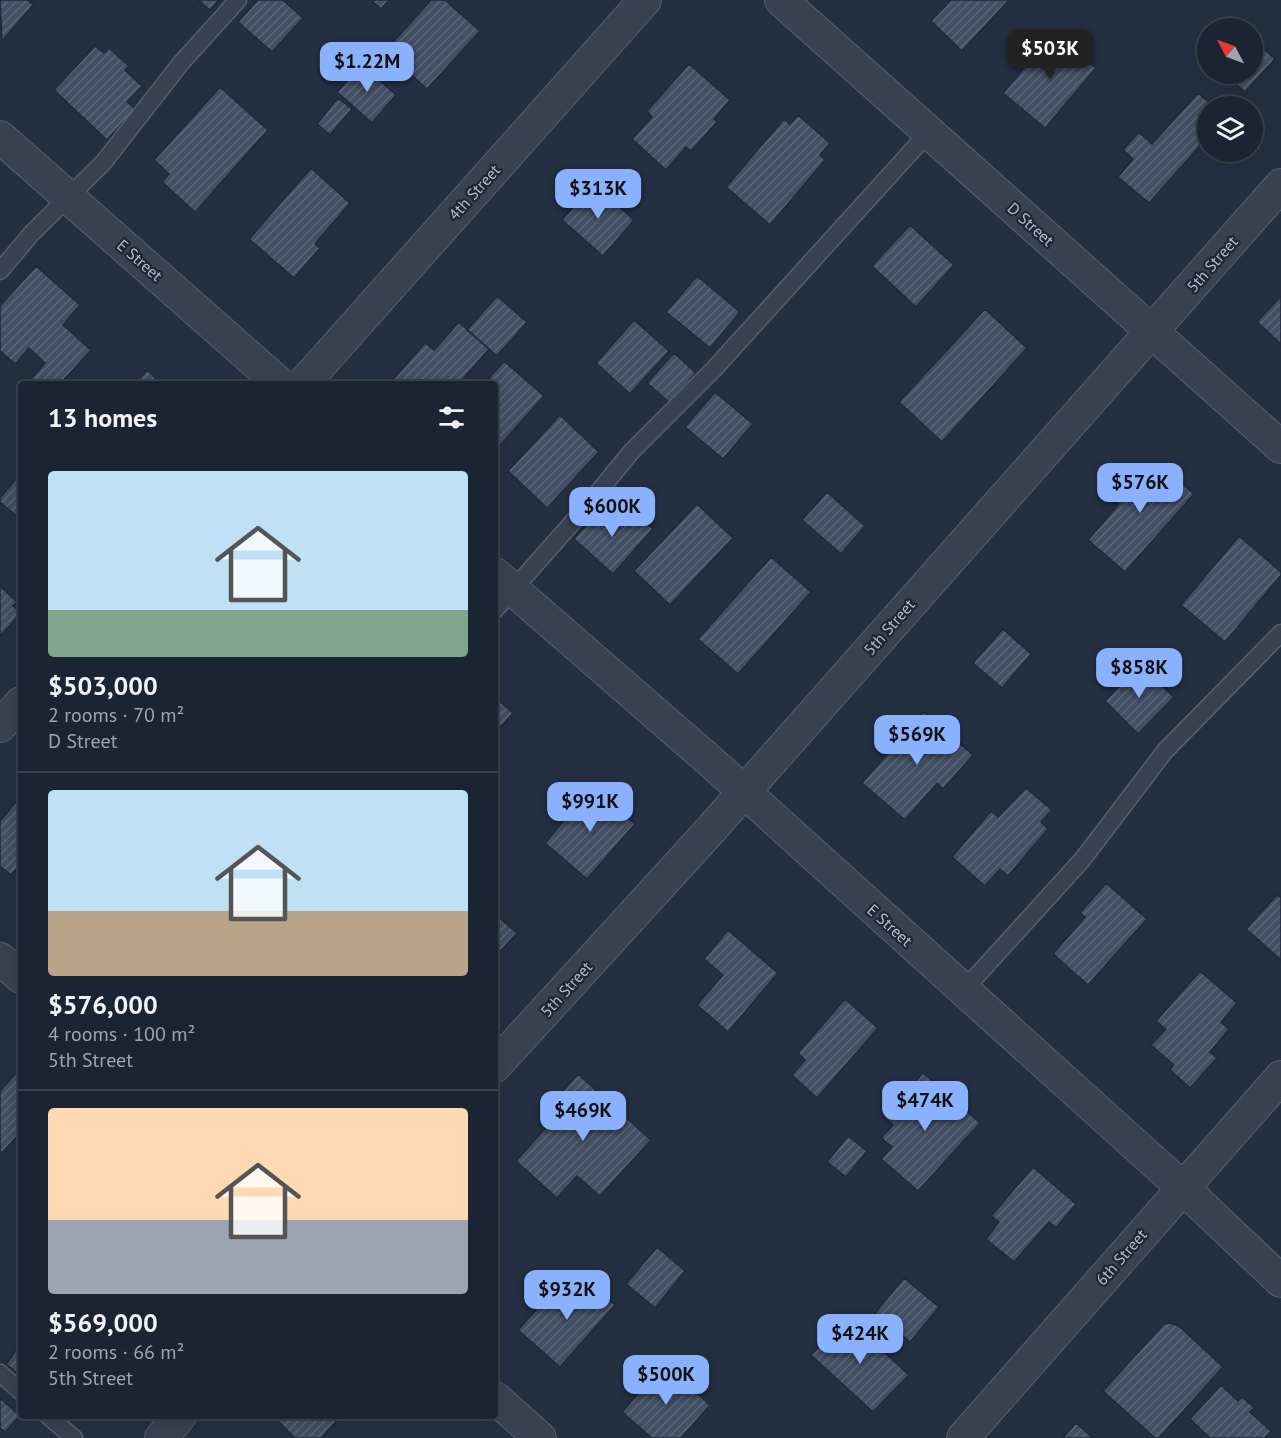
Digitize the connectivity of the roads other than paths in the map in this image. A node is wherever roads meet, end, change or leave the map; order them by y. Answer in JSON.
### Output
{"nodes":[{"id":1,"x":238,"y":0,"type":"edge"},
{"id":2,"x":645,"y":0,"type":"edge"},
{"id":3,"x":781,"y":0,"type":"edge"},
{"id":4,"x":929,"y":132,"type":"junction"},
{"id":5,"x":0,"y":137,"type":"edge"},
{"id":6,"x":1281,"y":185,"type":"edge"},
{"id":7,"x":69,"y":198,"type":"junction"},
{"id":8,"x":0,"y":271,"type":"edge"},
{"id":9,"x":1152,"y":332,"type":"junction"},
{"id":10,"x":277,"y":381,"type":"edge"},
{"id":11,"x":306,"y":381,"type":"edge"},
{"id":12,"x":1281,"y":447,"type":"edge"},
{"id":13,"x":501,"y":591,"type":"edge"},
{"id":14,"x":1281,"y":633,"type":"edge"},
{"id":15,"x":18,"y":705,"type":"edge"},
{"id":16,"x":0,"y":726,"type":"edge"},
{"id":17,"x":743,"y":792,"type":"junction"},
{"id":18,"x":0,"y":959,"type":"edge"},
{"id":19,"x":18,"y":974,"type":"edge"},
{"id":20,"x":963,"y":991,"type":"junction"},
{"id":21,"x":498,"y":1063,"type":"edge"},
{"id":22,"x":1281,"y":1077,"type":"edge"},
{"id":23,"x":1183,"y":1188,"type":"junction"},
{"id":24,"x":1281,"y":1281,"type":"edge"},
{"id":25,"x":0,"y":1373,"type":"edge"},
{"id":26,"x":18,"y":1389,"type":"edge"},
{"id":27,"x":498,"y":1401,"type":"edge"},
{"id":28,"x":52,"y":1419,"type":"edge"},
{"id":29,"x":177,"y":1419,"type":"edge"},
{"id":30,"x":74,"y":1438,"type":"edge"},
{"id":31,"x":161,"y":1438,"type":"edge"},
{"id":32,"x":540,"y":1438,"type":"edge"},
{"id":33,"x":963,"y":1438,"type":"edge"}],
"edges":[{"from":1,"to":7,"type":"lane"},
{"from":2,"to":11,"type":"street","name":"4th Street"},
{"from":3,"to":4,"type":"street","name":"D Street"},
{"from":4,"to":9,"type":"street","name":"D Street"},
{"from":4,"to":13,"type":"lane"},
{"from":5,"to":7,"type":"street","name":"E Street"},
{"from":6,"to":9,"type":"street","name":"5th Street"},
{"from":7,"to":8,"type":"lane"},
{"from":7,"to":10,"type":"street","name":"E Street"},
{"from":9,"to":12,"type":"street","name":"D Street"},
{"from":9,"to":17,"type":"street","name":"5th Street"},
{"from":13,"to":17,"type":"street","name":"E Street"},
{"from":14,"to":20,"type":"lane"},
{"from":15,"to":16,"type":"street"},
{"from":17,"to":20,"type":"street","name":"E Street"},
{"from":17,"to":21,"type":"street","name":"5th Street"},
{"from":18,"to":19,"type":"street"},
{"from":20,"to":23,"type":"street","name":"E Street"},
{"from":22,"to":23,"type":"street","name":"6th Street"},
{"from":23,"to":24,"type":"street","name":"E Street"},
{"from":23,"to":33,"type":"street","name":"6th Street"},
{"from":25,"to":26,"type":"lane"},
{"from":27,"to":32,"type":"street"},
{"from":28,"to":30,"type":"lane"},
{"from":29,"to":31,"type":"street"}]}
